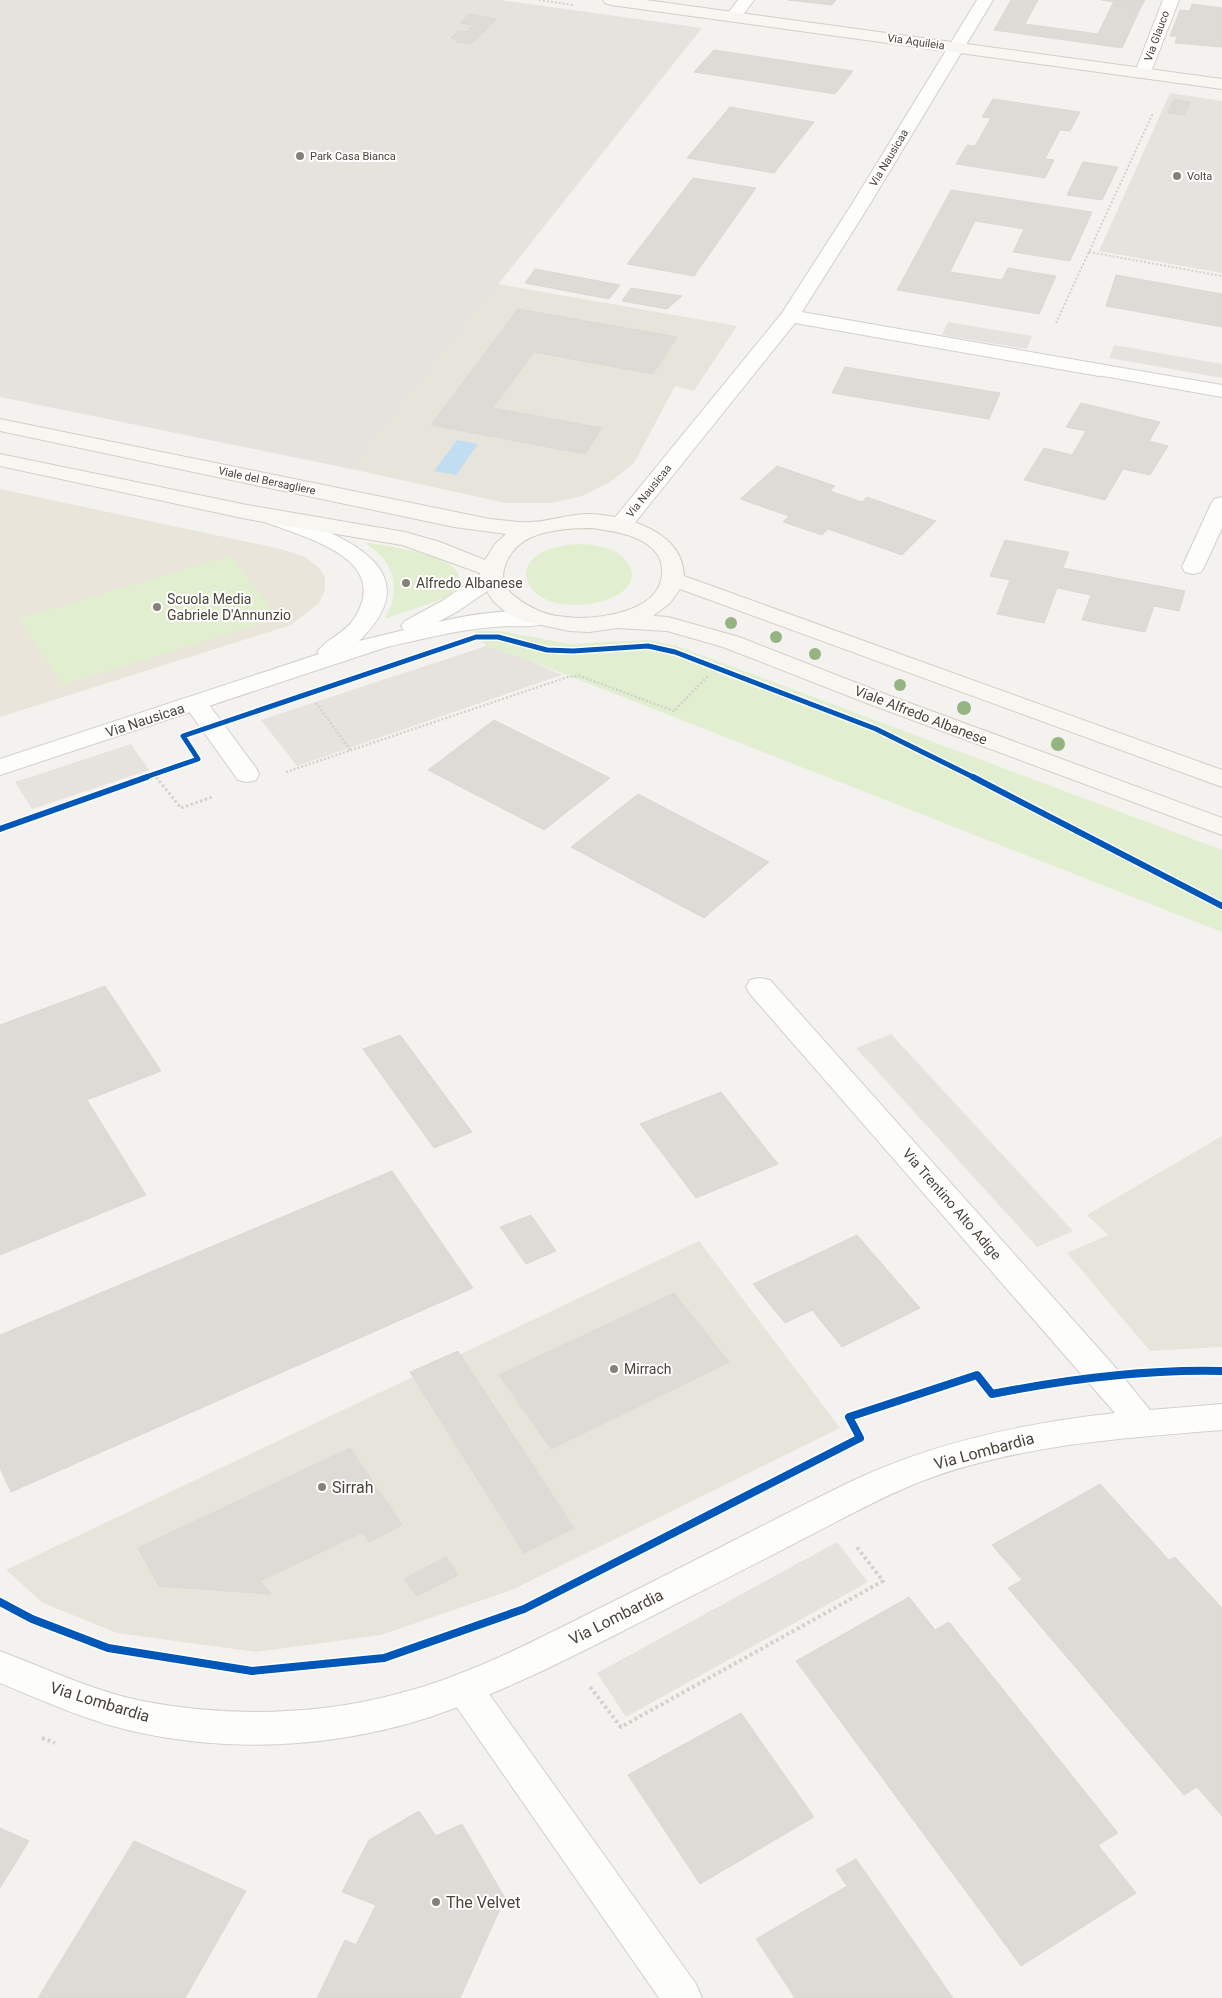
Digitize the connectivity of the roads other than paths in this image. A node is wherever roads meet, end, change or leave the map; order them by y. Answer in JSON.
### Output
{"nodes":[{"id":1,"x":610,"y":0,"type":"edge"},
{"id":2,"x":746,"y":0,"type":"edge"},
{"id":3,"x":986,"y":0,"type":"edge"},
{"id":4,"x":1171,"y":0,"type":"edge"},
{"id":5,"x":733,"y":18,"type":"junction"},
{"id":6,"x":955,"y":48,"type":"junction"},
{"id":7,"x":1144,"y":72,"type":"junction"},
{"id":8,"x":1222,"y":84,"type":"edge"},
{"id":9,"x":790,"y":316,"type":"junction"},
{"id":10,"x":1222,"y":391,"type":"edge"},
{"id":11,"x":0,"y":425,"type":"edge"},
{"id":12,"x":0,"y":460,"type":"edge"},
{"id":13,"x":1222,"y":504,"type":"edge"},
{"id":14,"x":273,"y":517,"type":"junction"},
{"id":15,"x":621,"y":526,"type":"junction"},
{"id":16,"x":534,"y":529,"type":"junction"},
{"id":17,"x":1193,"y":567,"type":"dead end"},
{"id":18,"x":491,"y":574,"type":"junction"},
{"id":19,"x":672,"y":579,"type":"junction"},
{"id":20,"x":535,"y":618,"type":"junction"},
{"id":21,"x":616,"y":621,"type":"junction"},
{"id":22,"x":380,"y":642,"type":"junction"},
{"id":23,"x":290,"y":673,"type":"junction"},
{"id":24,"x":195,"y":703,"type":"junction"},
{"id":25,"x":0,"y":767,"type":"edge"},
{"id":26,"x":247,"y":774,"type":"dead end"},
{"id":27,"x":1222,"y":779,"type":"edge"},
{"id":28,"x":1222,"y":827,"type":"edge"},
{"id":29,"x":760,"y":987,"type":"dead end"},
{"id":30,"x":1222,"y":1418,"type":"edge"},
{"id":31,"x":1142,"y":1423,"type":"junction"},
{"id":32,"x":0,"y":1667,"type":"edge"},
{"id":33,"x":464,"y":1688,"type":"junction"},
{"id":34,"x":682,"y":1998,"type":"edge"}],
"edges":[{"from":1,"to":5,"type":"street","name":"Via Aquileia"},
{"from":2,"to":5,"type":"street"},
{"from":3,"to":6,"type":"street","name":"Via Nausicaa"},
{"from":4,"to":7,"type":"street","name":"Via Glauco"},
{"from":5,"to":6,"type":"street","name":"Via Aquileia"},
{"from":6,"to":7,"type":"street","name":"Via Aquileia"},
{"from":6,"to":9,"type":"street","name":"Via Nausicaa"},
{"from":7,"to":8,"type":"street","name":"Via Aquileia"},
{"from":9,"to":10,"type":"street"},
{"from":9,"to":15,"type":"street","name":"Via Nausicaa"},
{"from":11,"to":16,"type":"street","name":"Viale del Bersagliere"},
{"from":12,"to":14,"type":"street"},
{"from":13,"to":17,"type":"street"},
{"from":14,"to":18,"type":"street"},
{"from":14,"to":23,"type":"street","name":"Via Nausicaa"},
{"from":15,"to":16,"type":"street"},
{"from":15,"to":19,"type":"street"},
{"from":16,"to":18,"type":"street"},
{"from":18,"to":20,"type":"street"},
{"from":18,"to":22,"type":"street","name":"Via Nausicaa"},
{"from":19,"to":21,"type":"street"},
{"from":19,"to":27,"type":"street"},
{"from":20,"to":21,"type":"street"},
{"from":20,"to":22,"type":"street","name":"Via Nausicaa"},
{"from":21,"to":28,"type":"street","name":"Viale Alfredo Albanese"},
{"from":22,"to":23,"type":"street","name":"Via Nausicaa"},
{"from":23,"to":24,"type":"street","name":"Via Nausicaa"},
{"from":24,"to":25,"type":"street","name":"Via Nausicaa"},
{"from":24,"to":26,"type":"street"},
{"from":29,"to":31,"type":"street","name":"Via Trentino Alto Adige"},
{"from":30,"to":31,"type":"street","name":"Via Lombardia"},
{"from":31,"to":33,"type":"street","name":"Via Lombardia"},
{"from":32,"to":33,"type":"street","name":"Via Lombardia"},
{"from":33,"to":34,"type":"street"}]}
